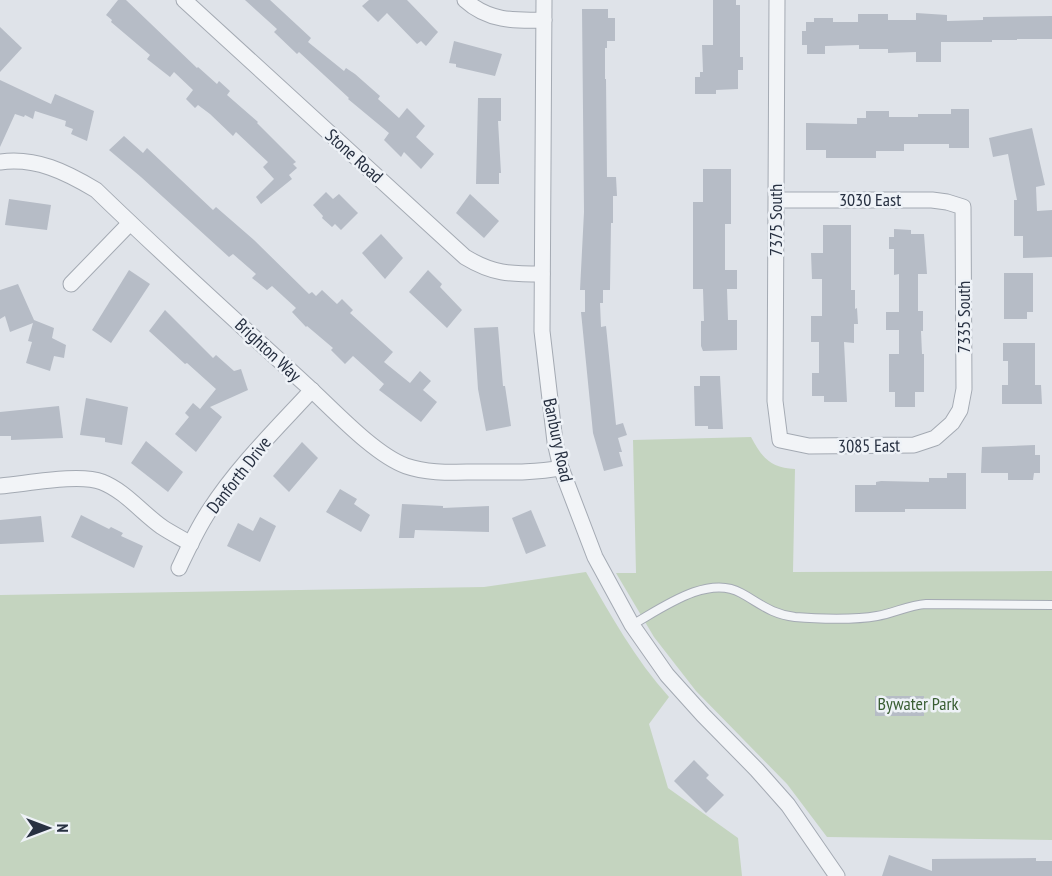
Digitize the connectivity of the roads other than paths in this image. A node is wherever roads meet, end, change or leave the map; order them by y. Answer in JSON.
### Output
{"nodes":[{"id":1,"x":184,"y":0,"type":"edge"},
{"id":2,"x":465,"y":0,"type":"edge"},
{"id":3,"x":544,"y":0,"type":"edge"},
{"id":4,"x":777,"y":0,"type":"edge"},
{"id":5,"x":544,"y":20,"type":"junction"},
{"id":6,"x":0,"y":162,"type":"edge"},
{"id":7,"x":776,"y":200,"type":"junction"},
{"id":8,"x":963,"y":207,"type":"joint"},
{"id":9,"x":130,"y":223,"type":"junction"},
{"id":10,"x":542,"y":274,"type":"junction"},
{"id":11,"x":72,"y":285,"type":"dead end"},
{"id":12,"x":312,"y":390,"type":"junction"},
{"id":13,"x":952,"y":423,"type":"joint"},
{"id":14,"x":780,"y":440,"type":"joint"},
{"id":15,"x":561,"y":468,"type":"junction"},
{"id":16,"x":0,"y":486,"type":"edge"},
{"id":17,"x":190,"y":544,"type":"junction"},
{"id":18,"x":178,"y":568,"type":"dead end"},
{"id":19,"x":1052,"y":605,"type":"edge"},
{"id":20,"x":632,"y":624,"type":"junction"},
{"id":21,"x":837,"y":876,"type":"edge"}],
"edges":[{"from":1,"to":10,"type":"street","name":"Stone Road"},
{"from":2,"to":5,"type":"street"},
{"from":3,"to":5,"type":"street","name":"Banbury Road"},
{"from":4,"to":7,"type":"street","name":"7375 South"},
{"from":5,"to":10,"type":"street","name":"Banbury Road"},
{"from":6,"to":9,"type":"street","name":"Brighton Way"},
{"from":7,"to":8,"type":"street","name":"3030 East"},
{"from":7,"to":14,"type":"street","name":"7375 South"},
{"from":8,"to":13,"type":"street","name":"7335 South"},
{"from":9,"to":11,"type":"street"},
{"from":9,"to":12,"type":"street","name":"Brighton Way"},
{"from":10,"to":15,"type":"street","name":"Banbury Road"},
{"from":12,"to":15,"type":"street","name":"Brighton Way"},
{"from":12,"to":17,"type":"street","name":"Danforth Drive"},
{"from":13,"to":14,"type":"street","name":"3085 East"},
{"from":15,"to":20,"type":"street","name":"Banbury Road"},
{"from":16,"to":17,"type":"street"},
{"from":17,"to":18,"type":"street","name":"Danforth Drive"},
{"from":19,"to":20,"type":"lane"},
{"from":20,"to":21,"type":"street","name":"Banbury Road"}]}
